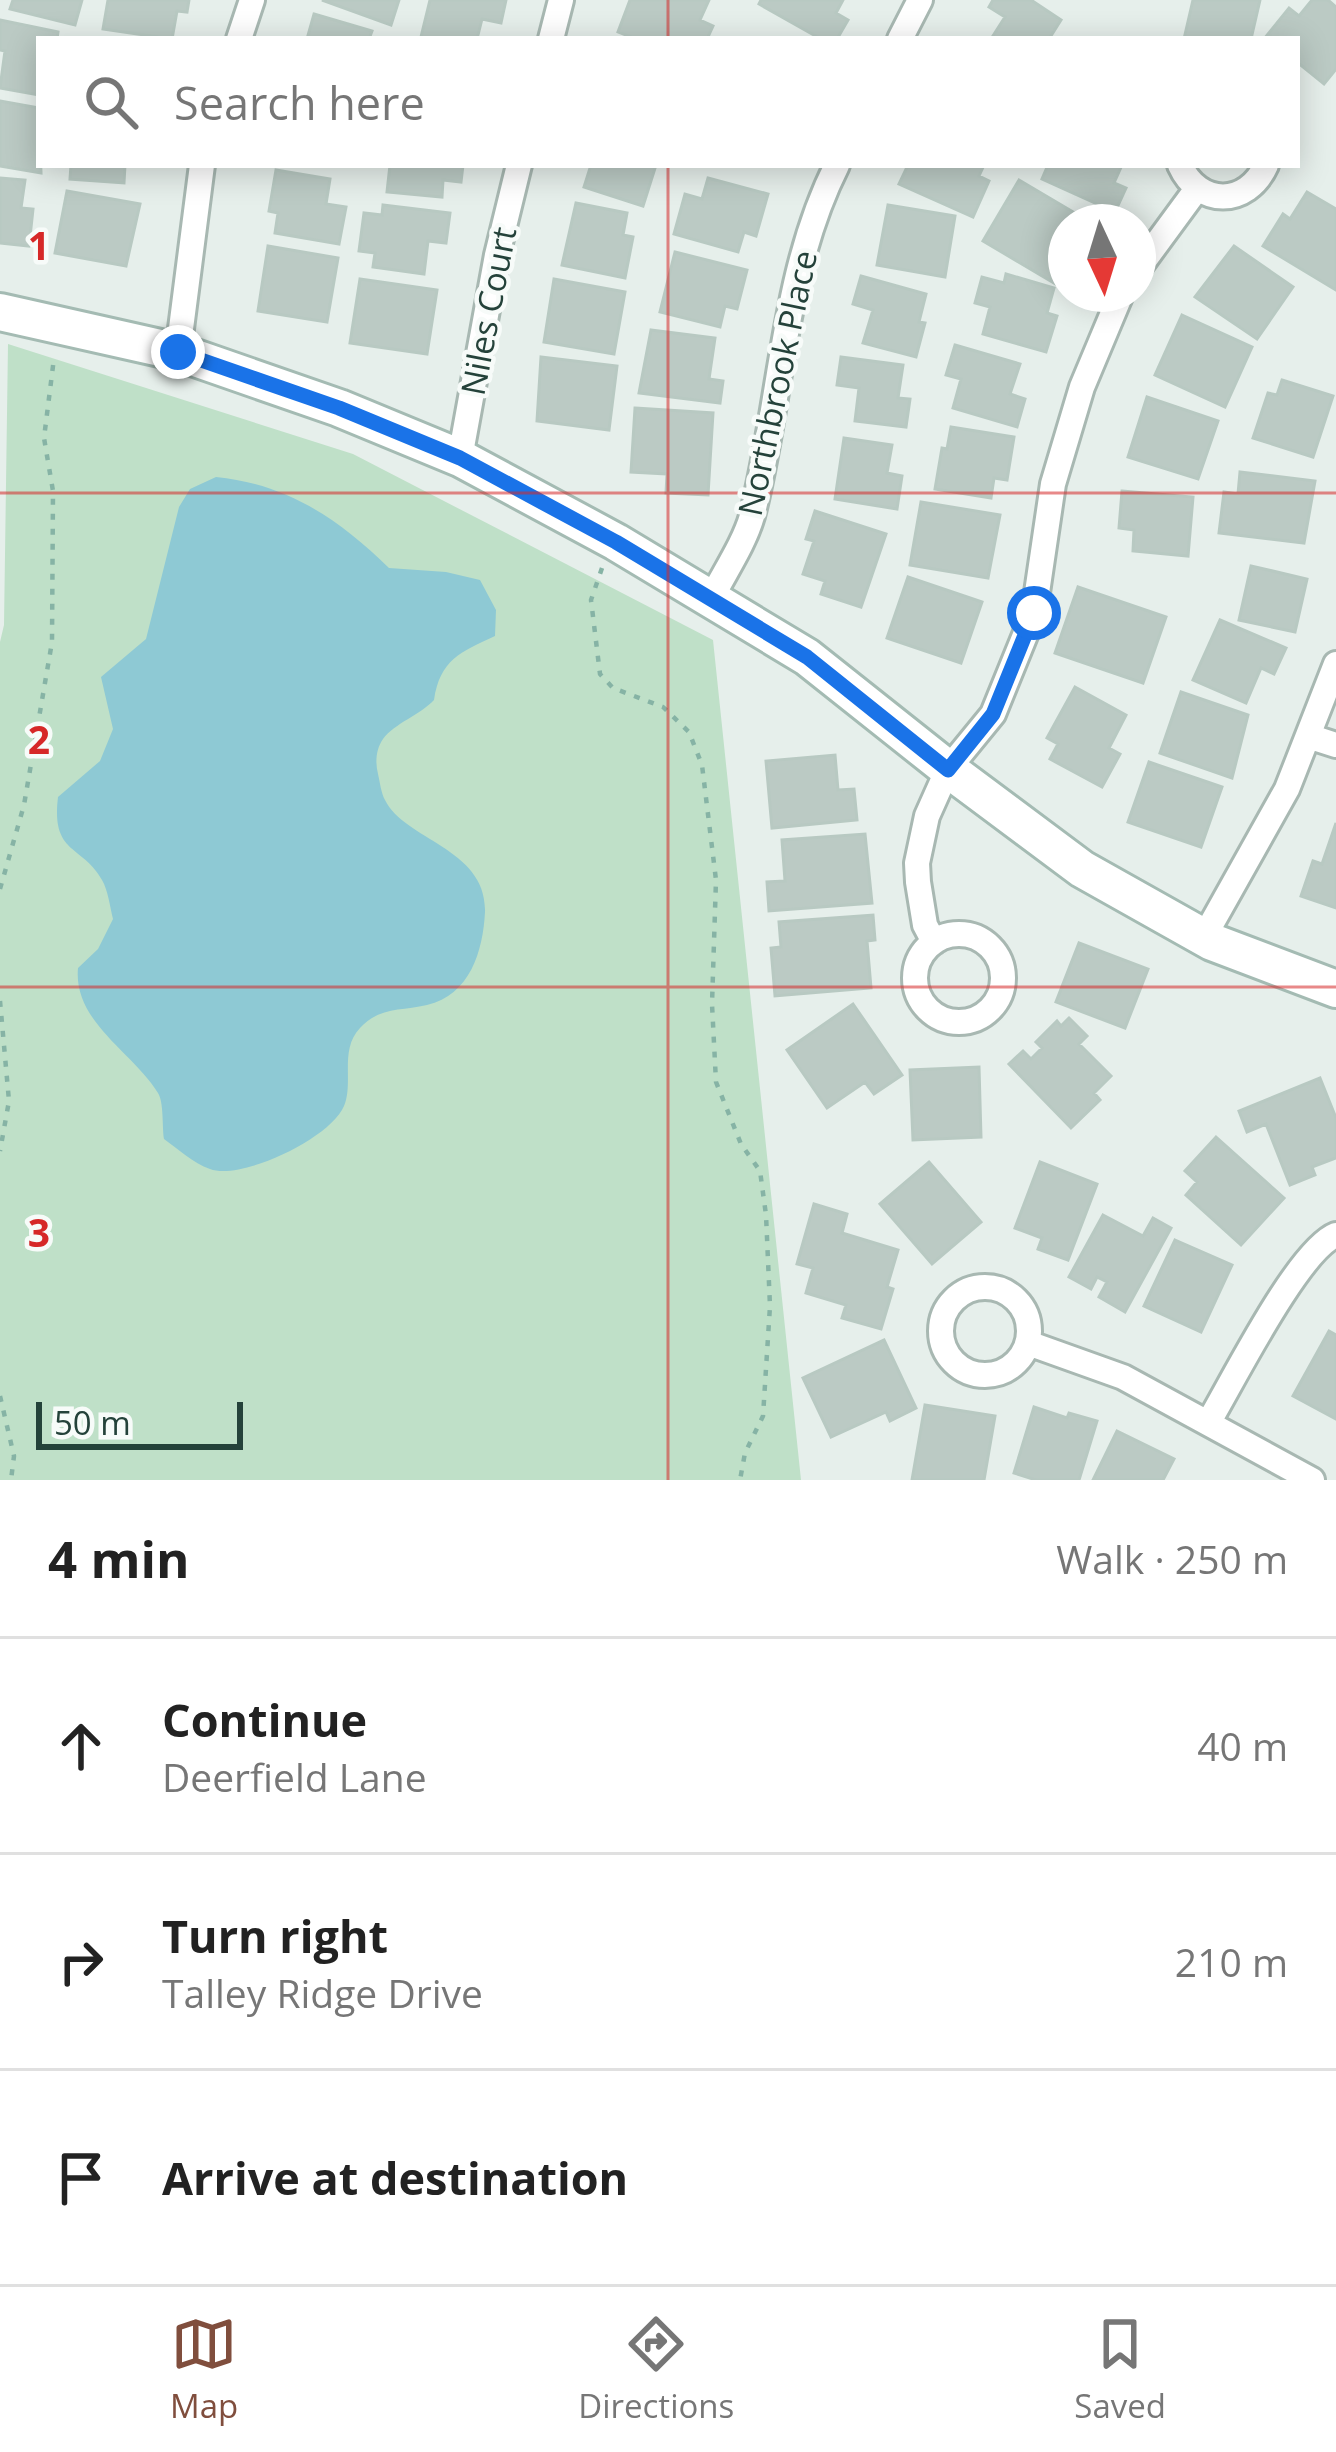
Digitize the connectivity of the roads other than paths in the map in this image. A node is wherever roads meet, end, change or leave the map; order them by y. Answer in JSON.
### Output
{"nodes":[{"id":1,"x":252,"y":0,"type":"edge"},
{"id":2,"x":561,"y":0,"type":"edge"},
{"id":3,"x":920,"y":0,"type":"edge"},
{"id":4,"x":240,"y":36,"type":"edge"},
{"id":5,"x":552,"y":36,"type":"edge"},
{"id":6,"x":902,"y":36,"type":"edge"},
{"id":7,"x":202,"y":168,"type":"edge"},
{"id":8,"x":519,"y":168,"type":"edge"},
{"id":9,"x":835,"y":168,"type":"edge"},
{"id":10,"x":1182,"y":168,"type":"edge"},
{"id":11,"x":1265,"y":168,"type":"edge"},
{"id":12,"x":1196,"y":190,"type":"junction"},
{"id":13,"x":1156,"y":244,"type":"edge"},
{"id":14,"x":1113,"y":312,"type":"edge"},
{"id":15,"x":0,"y":313,"type":"edge"},
{"id":16,"x":178,"y":352,"type":"junction"},
{"id":17,"x":460,"y":458,"type":"junction"},
{"id":18,"x":710,"y":599,"type":"junction"},
{"id":19,"x":1336,"y":664,"type":"edge"},
{"id":20,"x":1308,"y":736,"type":"junction"},
{"id":21,"x":1336,"y":746,"type":"edge"},
{"id":22,"x":948,"y":770,"type":"junction"},
{"id":23,"x":1204,"y":938,"type":"junction"},
{"id":24,"x":934,"y":943,"type":"dead end"},
{"id":25,"x":1336,"y":989,"type":"edge"},
{"id":26,"x":1336,"y":1235,"type":"edge"},
{"id":27,"x":1028,"y":1343,"type":"dead end"},
{"id":28,"x":1208,"y":1423,"type":"junction"},
{"id":29,"x":1312,"y":1480,"type":"edge"}],
"edges":[{"from":1,"to":4,"type":"street"},
{"from":2,"to":5,"type":"street"},
{"from":3,"to":6,"type":"street"},
{"from":7,"to":16,"type":"street"},
{"from":8,"to":17,"type":"street","name":"Niles Court"},
{"from":9,"to":18,"type":"street","name":"Northbrook Place"},
{"from":10,"to":12,"type":"street"},
{"from":11,"to":12,"type":"street"},
{"from":12,"to":13,"type":"street"},
{"from":14,"to":22,"type":"street"},
{"from":15,"to":16,"type":"street"},
{"from":16,"to":17,"type":"street"},
{"from":17,"to":18,"type":"street"},
{"from":18,"to":22,"type":"street"},
{"from":19,"to":20,"type":"street"},
{"from":20,"to":21,"type":"street"},
{"from":20,"to":23,"type":"street"},
{"from":22,"to":23,"type":"street"},
{"from":22,"to":24,"type":"street"},
{"from":23,"to":25,"type":"street"},
{"from":26,"to":28,"type":"street"},
{"from":27,"to":28,"type":"street"},
{"from":28,"to":29,"type":"street"}]}
